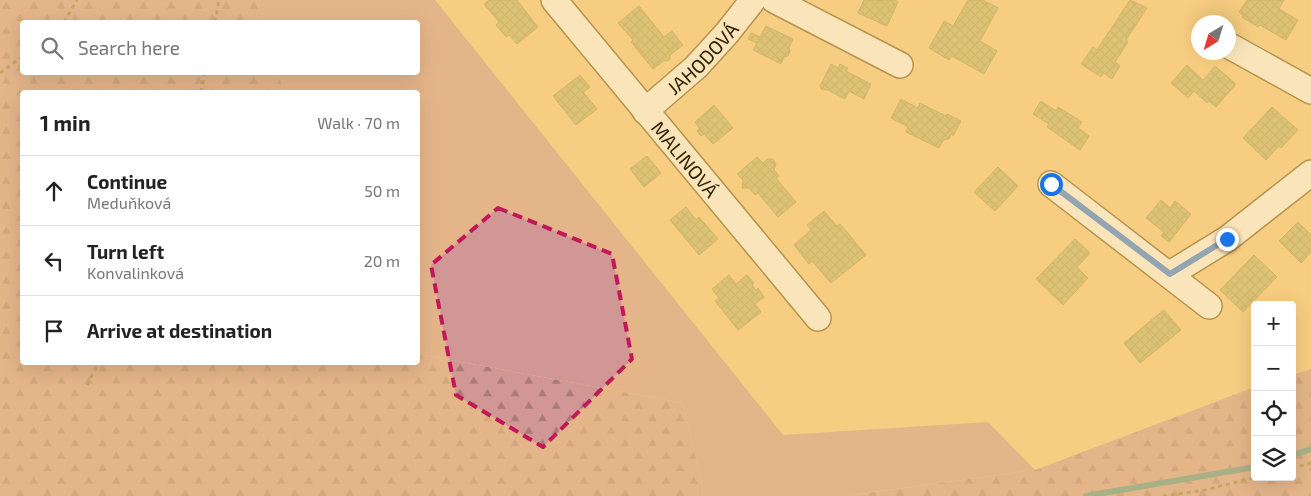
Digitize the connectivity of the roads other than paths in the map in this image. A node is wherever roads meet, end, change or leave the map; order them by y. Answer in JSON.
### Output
{"nodes":[{"id":1,"x":554,"y":0,"type":"edge"},
{"id":2,"x":753,"y":0,"type":"edge"},
{"id":3,"x":774,"y":0,"type":"edge"},
{"id":4,"x":1236,"y":49,"type":"edge"},
{"id":5,"x":900,"y":65,"type":"dead end"},
{"id":6,"x":1311,"y":91,"type":"edge"},
{"id":7,"x":645,"y":111,"type":"junction"},
{"id":8,"x":1311,"y":172,"type":"edge"},
{"id":9,"x":1051,"y":184,"type":"dead end"},
{"id":10,"x":1170,"y":274,"type":"junction"},
{"id":11,"x":1209,"y":306,"type":"dead end"},
{"id":12,"x":818,"y":318,"type":"dead end"}],
"edges":[{"from":1,"to":7,"type":"street","name":"MALINOVÁ"},
{"from":2,"to":7,"type":"street","name":"JAHODOVÁ"},
{"from":3,"to":5,"type":"street"},
{"from":4,"to":6,"type":"street"},
{"from":7,"to":12,"type":"street","name":"MALINOVÁ"},
{"from":8,"to":10,"type":"street"},
{"from":9,"to":10,"type":"street"},
{"from":10,"to":11,"type":"street"}]}
